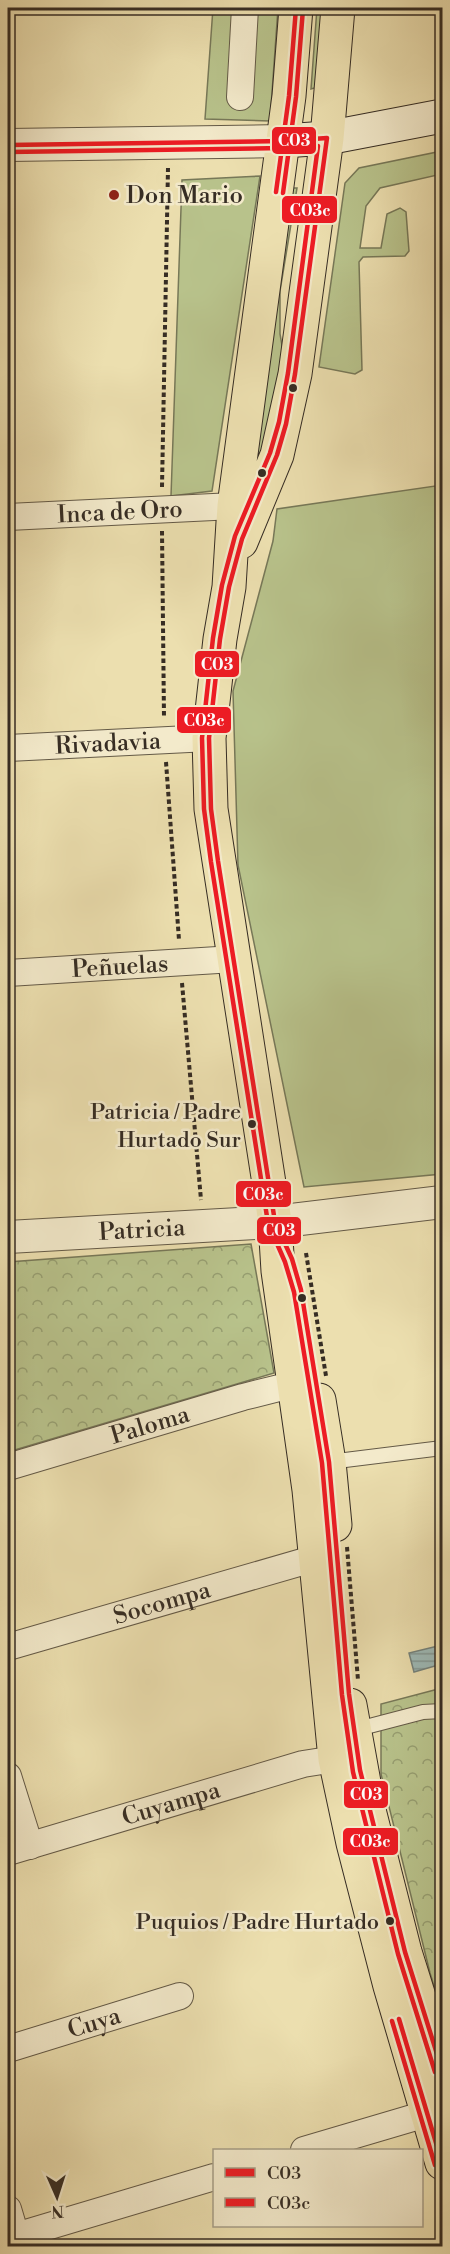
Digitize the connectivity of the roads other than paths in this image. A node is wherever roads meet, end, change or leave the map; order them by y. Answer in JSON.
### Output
{"nodes":[{"id":1,"x":245,"y":8,"type":"edge"},
{"id":2,"x":296,"y":8,"type":"edge"},
{"id":3,"x":338,"y":8,"type":"edge"},
{"id":4,"x":240,"y":97,"type":"dead end"},
{"id":5,"x":442,"y":116,"type":"edge"},
{"id":6,"x":327,"y":138,"type":"junction"},
{"id":7,"x":283,"y":141,"type":"junction"},
{"id":8,"x":8,"y":146,"type":"edge"},
{"id":9,"x":234,"y":506,"type":"junction"},
{"id":10,"x":8,"y":517,"type":"edge"},
{"id":11,"x":229,"y":587,"type":"junction"},
{"id":12,"x":209,"y":738,"type":"junction"},
{"id":13,"x":8,"y":748,"type":"edge"},
{"id":14,"x":234,"y":959,"type":"junction"},
{"id":15,"x":8,"y":973,"type":"edge"},
{"id":16,"x":442,"y":1202,"type":"edge"},
{"id":17,"x":288,"y":1220,"type":"junction"},
{"id":18,"x":8,"y":1237,"type":"edge"},
{"id":19,"x":295,"y":1384,"type":"junction"},
{"id":20,"x":442,"y":1448,"type":"edge"},
{"id":21,"x":329,"y":1462,"type":"junction"},
{"id":22,"x":8,"y":1467,"type":"edge"},
{"id":23,"x":316,"y":1558,"type":"junction"},
{"id":24,"x":8,"y":1647,"type":"edge"},
{"id":25,"x":442,"y":1711,"type":"edge"},
{"id":26,"x":353,"y":1730,"type":"junction"},
{"id":27,"x":335,"y":1759,"type":"junction"},
{"id":28,"x":8,"y":1776,"type":"edge"},
{"id":29,"x":19,"y":1849,"type":"edge"},
{"id":30,"x":180,"y":1996,"type":"dead end"},
{"id":31,"x":435,"y":2029,"type":"edge"},
{"id":32,"x":8,"y":2049,"type":"edge"},
{"id":33,"x":442,"y":2070,"type":"edge"},
{"id":34,"x":426,"y":2114,"type":"junction"},
{"id":35,"x":311,"y":2149,"type":"edge"},
{"id":36,"x":442,"y":2163,"type":"edge"},
{"id":37,"x":213,"y":2177,"type":"edge"},
{"id":38,"x":8,"y":2209,"type":"edge"},
{"id":39,"x":18,"y":2241,"type":"edge"}],
"edges":[{"from":1,"to":4,"type":"street"},
{"from":2,"to":7,"type":"main road"},
{"from":3,"to":6,"type":"main road"},
{"from":5,"to":6,"type":"main road"},
{"from":6,"to":7,"type":"main road"},
{"from":6,"to":11,"type":"main road"},
{"from":7,"to":8,"type":"street"},
{"from":7,"to":9,"type":"main road"},
{"from":9,"to":10,"type":"street","name":"Inca de Oro"},
{"from":9,"to":11,"type":"main road"},
{"from":11,"to":12,"type":"main road"},
{"from":12,"to":13,"type":"street","name":"Rivadavia"},
{"from":12,"to":14,"type":"main road"},
{"from":14,"to":15,"type":"street","name":"Peñuelas"},
{"from":14,"to":17,"type":"main road"},
{"from":16,"to":17,"type":"street","name":"Patricia"},
{"from":17,"to":18,"type":"street","name":"Patricia"},
{"from":17,"to":19,"type":"main road"},
{"from":17,"to":21,"type":"main road"},
{"from":19,"to":22,"type":"street","name":"Paloma"},
{"from":19,"to":23,"type":"main road"},
{"from":20,"to":21,"type":"lane"},
{"from":21,"to":26,"type":"main road"},
{"from":23,"to":24,"type":"street","name":"Socompa"},
{"from":23,"to":27,"type":"main road"},
{"from":25,"to":26,"type":"lane"},
{"from":26,"to":31,"type":"main road"},
{"from":27,"to":29,"type":"street","name":"Cuyampa"},
{"from":27,"to":34,"type":"main road"},
{"from":28,"to":29,"type":"street"},
{"from":30,"to":32,"type":"street","name":"Cuya"},
{"from":31,"to":33,"type":"main road"},
{"from":34,"to":35,"type":"street"},
{"from":34,"to":36,"type":"main road"},
{"from":37,"to":39,"type":"street"},
{"from":38,"to":39,"type":"street"}]}
